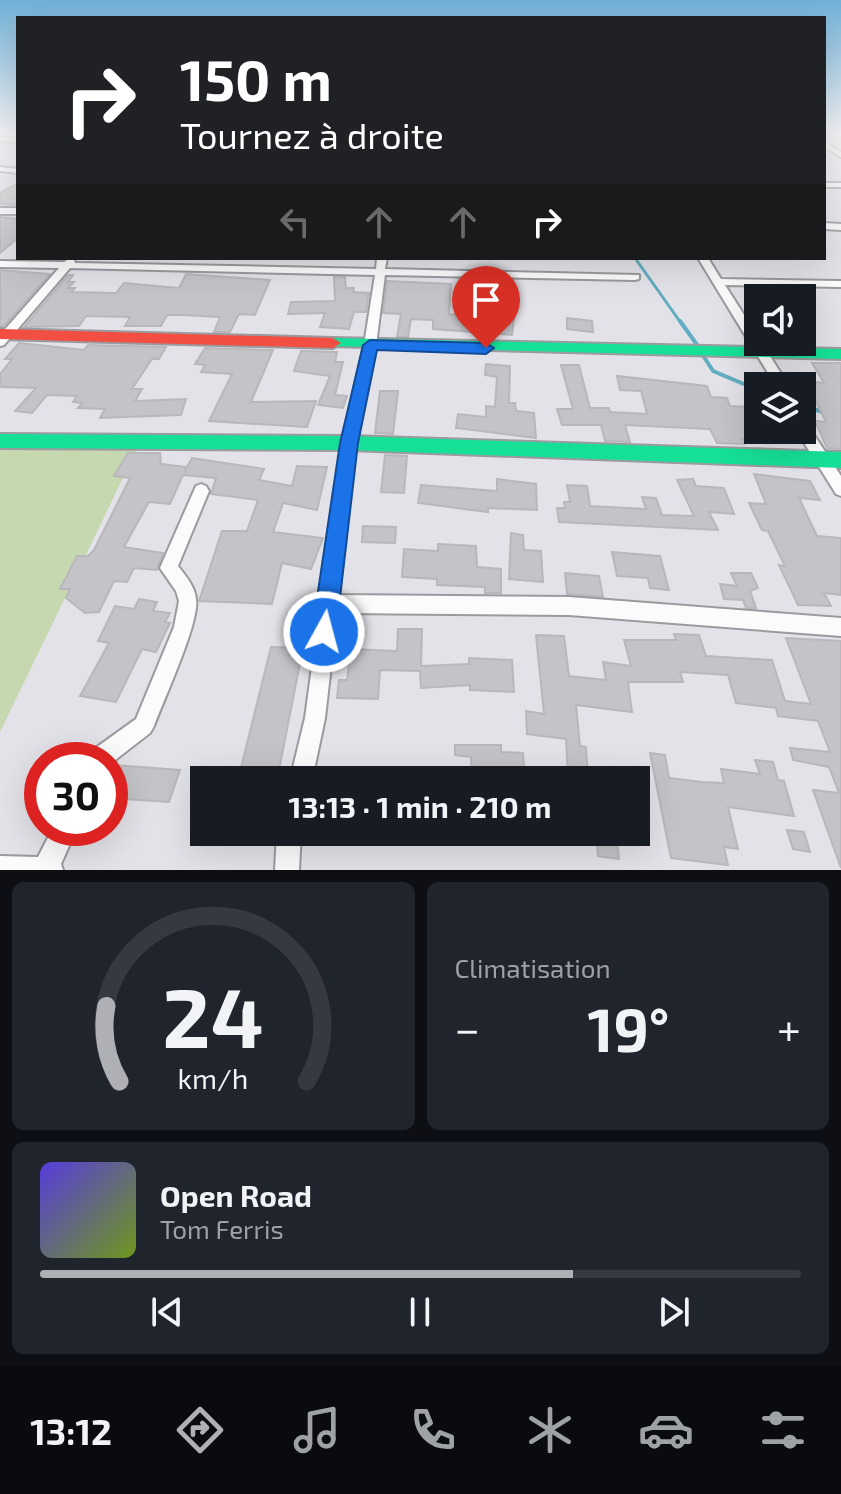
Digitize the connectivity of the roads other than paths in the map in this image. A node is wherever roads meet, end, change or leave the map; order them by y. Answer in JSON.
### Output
{"nodes":[{"id":1,"x":704,"y":260,"type":"edge"},
{"id":2,"x":71,"y":261,"type":"edge"},
{"id":3,"x":0,"y":264,"type":"edge"},
{"id":4,"x":380,"y":265,"type":"edge"},
{"id":5,"x":635,"y":277,"type":"dead end"},
{"id":6,"x":718,"y":282,"type":"junction"},
{"id":7,"x":841,"y":284,"type":"edge"},
{"id":8,"x":744,"y":323,"type":"edge"},
{"id":9,"x":3,"y":337,"type":"edge"},
{"id":10,"x":370,"y":345,"type":"junction"},
{"id":11,"x":744,"y":353,"type":"edge"},
{"id":12,"x":816,"y":354,"type":"edge"},
{"id":13,"x":841,"y":354,"type":"edge"},
{"id":14,"x":0,"y":441,"type":"edge"},
{"id":15,"x":816,"y":442,"type":"edge"},
{"id":16,"x":349,"y":443,"type":"junction"},
{"id":17,"x":832,"y":459,"type":"edge"},
{"id":18,"x":841,"y":489,"type":"edge"},
{"id":19,"x":201,"y":491,"type":"dead end"},
{"id":20,"x":327,"y":604,"type":"junction"},
{"id":21,"x":841,"y":627,"type":"edge"},
{"id":22,"x":122,"y":742,"type":"edge"},
{"id":23,"x":304,"y":766,"type":"edge"},
{"id":24,"x":58,"y":846,"type":"edge"},
{"id":25,"x":288,"y":846,"type":"edge"},
{"id":26,"x":0,"y":868,"type":"edge"},
{"id":27,"x":48,"y":870,"type":"edge"},
{"id":28,"x":287,"y":870,"type":"edge"}],
"edges":[{"from":1,"to":6,"type":"street"},
{"from":2,"to":3,"type":"street"},
{"from":2,"to":4,"type":"street"},
{"from":2,"to":9,"type":"street"},
{"from":4,"to":5,"type":"street"},
{"from":4,"to":10,"type":"street"},
{"from":6,"to":7,"type":"street"},
{"from":6,"to":8,"type":"street"},
{"from":9,"to":10,"type":"street"},
{"from":10,"to":11,"type":"street"},
{"from":10,"to":16,"type":"street"},
{"from":12,"to":13,"type":"street"},
{"from":14,"to":16,"type":"street"},
{"from":15,"to":17,"type":"street"},
{"from":16,"to":17,"type":"street"},
{"from":16,"to":20,"type":"street"},
{"from":17,"to":18,"type":"street"},
{"from":19,"to":22,"type":"street"},
{"from":20,"to":21,"type":"street"},
{"from":20,"to":23,"type":"street"},
{"from":24,"to":27,"type":"street"},
{"from":25,"to":28,"type":"street"},
{"from":26,"to":27,"type":"street"}]}
